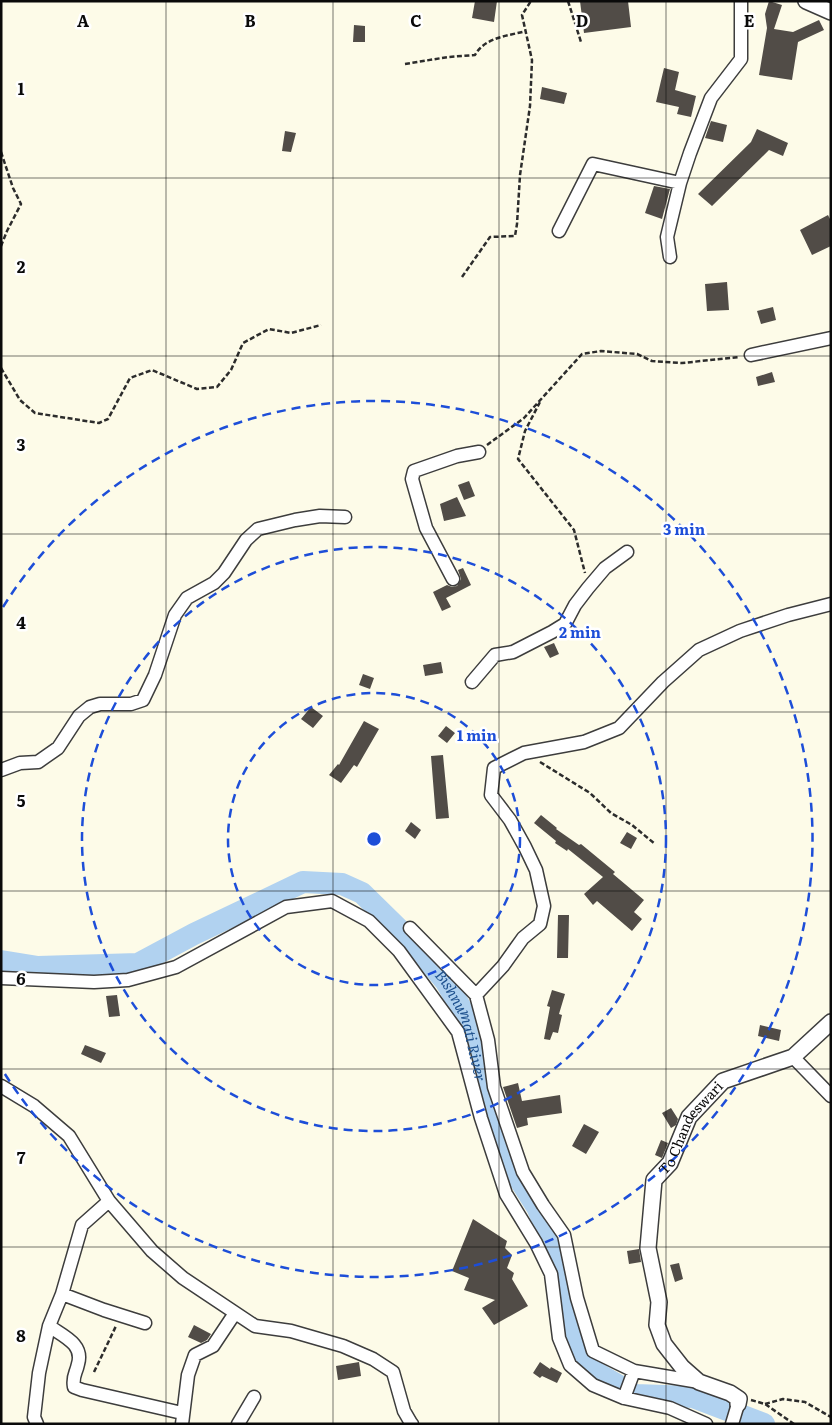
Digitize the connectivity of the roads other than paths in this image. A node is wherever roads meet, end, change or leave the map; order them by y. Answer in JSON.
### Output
{"nodes":[{"id":1,"x":741,"y":1,"type":"edge"},
{"id":2,"x":806,"y":1,"type":"edge"},
{"id":3,"x":831,"y":12,"type":"edge"},
{"id":4,"x":680,"y":182,"type":"junction"},
{"id":5,"x":559,"y":231,"type":"dead end"},
{"id":6,"x":670,"y":257,"type":"dead end"},
{"id":7,"x":831,"y":338,"type":"edge"},
{"id":8,"x":751,"y":355,"type":"road end"},
{"id":9,"x":479,"y":452,"type":"road end"},
{"id":10,"x":346,"y":517,"type":"dead end"},
{"id":11,"x":627,"y":552,"type":"dead end"},
{"id":12,"x":453,"y":579,"type":"dead end"},
{"id":13,"x":831,"y":604,"type":"edge"},
{"id":14,"x":472,"y":682,"type":"dead end"},
{"id":15,"x":1,"y":770,"type":"edge"},
{"id":16,"x":410,"y":928,"type":"dead end"},
{"id":17,"x":1,"y":978,"type":"edge"},
{"id":18,"x":476,"y":995,"type":"junction"},
{"id":19,"x":831,"y":1022,"type":"edge"},
{"id":20,"x":793,"y":1058,"type":"junction"},
{"id":21,"x":1,"y":1086,"type":"edge"},
{"id":22,"x":831,"y":1096,"type":"edge"},
{"id":23,"x":109,"y":1201,"type":"junction"},
{"id":24,"x":62,"y":1294,"type":"junction"},
{"id":25,"x":235,"y":1313,"type":"junction"},
{"id":26,"x":144,"y":1323,"type":"dead end"},
{"id":27,"x":49,"y":1326,"type":"junction"},
{"id":28,"x":634,"y":1371,"type":"junction"},
{"id":29,"x":699,"y":1382,"type":"junction"},
{"id":30,"x":254,"y":1397,"type":"dead end"},
{"id":31,"x":624,"y":1398,"type":"junction"},
{"id":32,"x":739,"y":1401,"type":"joint"},
{"id":33,"x":182,"y":1418,"type":"edge"},
{"id":34,"x":37,"y":1424,"type":"edge"},
{"id":35,"x":238,"y":1424,"type":"edge"},
{"id":36,"x":412,"y":1424,"type":"edge"},
{"id":37,"x":706,"y":1424,"type":"edge"},
{"id":38,"x":732,"y":1424,"type":"edge"}],
"edges":[{"from":1,"to":4,"type":"street"},
{"from":2,"to":3,"type":"street"},
{"from":4,"to":5,"type":"street"},
{"from":4,"to":6,"type":"street"},
{"from":7,"to":8,"type":"street"},
{"from":9,"to":12,"type":"street"},
{"from":10,"to":15,"type":"street"},
{"from":11,"to":14,"type":"street"},
{"from":13,"to":18,"type":"street"},
{"from":16,"to":18,"type":"street"},
{"from":17,"to":31,"type":"street"},
{"from":18,"to":28,"type":"street"},
{"from":19,"to":20,"type":"street","name":"To Chandeswari"},
{"from":20,"to":22,"type":"street"},
{"from":20,"to":29,"type":"street","name":"To Chandeswari"},
{"from":21,"to":23,"type":"street"},
{"from":23,"to":24,"type":"street"},
{"from":23,"to":25,"type":"street"},
{"from":24,"to":26,"type":"street"},
{"from":24,"to":27,"type":"street"},
{"from":25,"to":33,"type":"street"},
{"from":25,"to":36,"type":"street"},
{"from":27,"to":33,"type":"street"},
{"from":27,"to":34,"type":"street"},
{"from":28,"to":29,"type":"street"},
{"from":28,"to":31,"type":"street"},
{"from":29,"to":32,"type":"street","name":"To Chandeswari"},
{"from":30,"to":35,"type":"street"},
{"from":31,"to":37,"type":"street"},
{"from":32,"to":38,"type":"street"}]}
